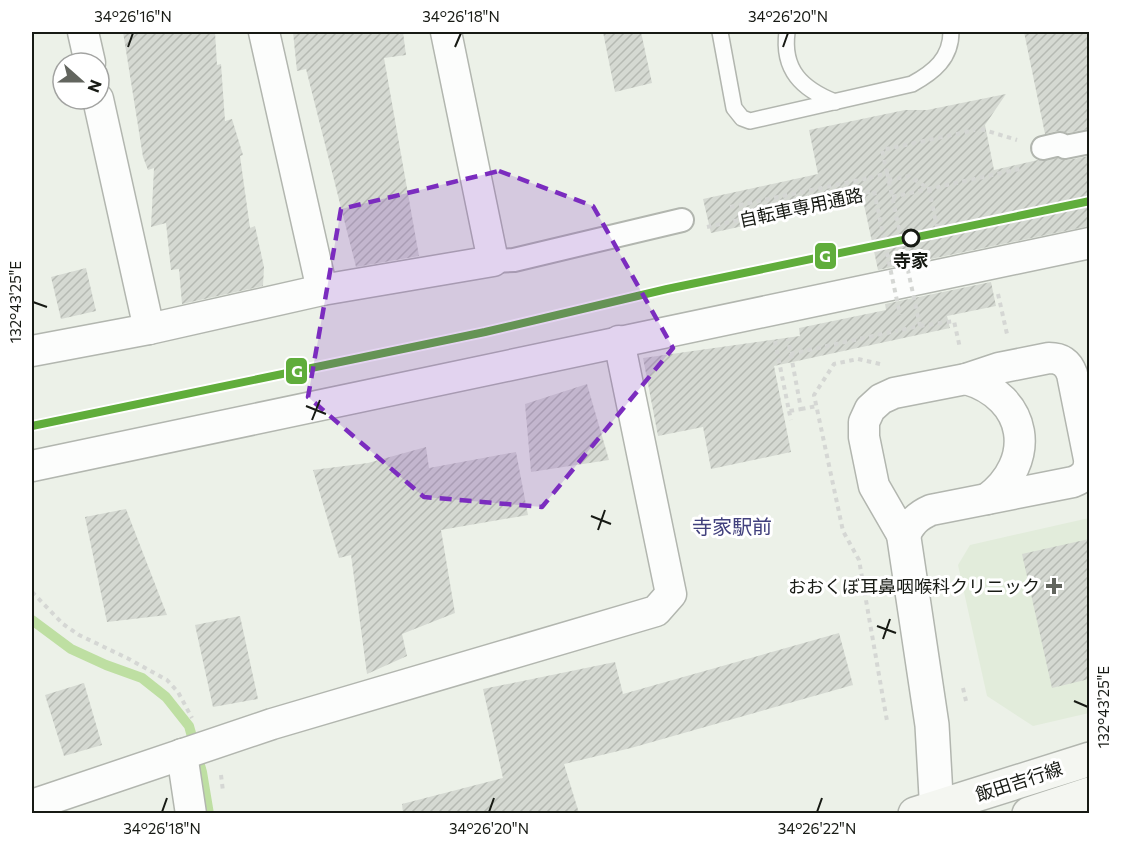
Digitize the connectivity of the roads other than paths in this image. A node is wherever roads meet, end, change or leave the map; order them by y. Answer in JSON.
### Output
{"nodes":[{"id":1,"x":83,"y":32,"type":"edge"},
{"id":2,"x":264,"y":32,"type":"edge"},
{"id":3,"x":446,"y":32,"type":"edge"},
{"id":4,"x":720,"y":32,"type":"edge"},
{"id":5,"x":787,"y":32,"type":"edge"},
{"id":6,"x":951,"y":32,"type":"edge"},
{"id":7,"x":87,"y":51,"type":"edge"},
{"id":8,"x":836,"y":102,"type":"junction"},
{"id":9,"x":101,"y":111,"type":"edge"},
{"id":10,"x":1089,"y":142,"type":"edge"},
{"id":11,"x":1044,"y":148,"type":"road end"},
{"id":12,"x":682,"y":220,"type":"dead end"},
{"id":13,"x":1089,"y":243,"type":"edge"},
{"id":14,"x":493,"y":261,"type":"junction"},
{"id":15,"x":322,"y":290,"type":"junction"},
{"id":16,"x":149,"y":328,"type":"junction"},
{"id":17,"x":619,"y":341,"type":"junction"},
{"id":18,"x":32,"y":351,"type":"edge"},
{"id":19,"x":963,"y":365,"type":"junction"},
{"id":20,"x":32,"y":466,"type":"edge"},
{"id":21,"x":987,"y":499,"type":"junction"},
{"id":22,"x":904,"y":538,"type":"junction"},
{"id":23,"x":195,"y":750,"type":"junction"},
{"id":24,"x":1089,"y":759,"type":"edge"},
{"id":25,"x":1089,"y":794,"type":"edge"},
{"id":26,"x":32,"y":805,"type":"edge"},
{"id":27,"x":929,"y":811,"type":"edge"},
{"id":28,"x":191,"y":813,"type":"edge"},
{"id":29,"x":1029,"y":813,"type":"edge"}],
"edges":[{"from":1,"to":7,"type":"street"},
{"from":2,"to":15,"type":"street"},
{"from":3,"to":14,"type":"street"},
{"from":4,"to":8,"type":"lane"},
{"from":5,"to":8,"type":"lane"},
{"from":6,"to":8,"type":"lane"},
{"from":9,"to":16,"type":"street"},
{"from":10,"to":11,"type":"street"},
{"from":12,"to":14,"type":"street"},
{"from":13,"to":17,"type":"street"},
{"from":14,"to":15,"type":"street"},
{"from":15,"to":16,"type":"street"},
{"from":16,"to":18,"type":"street"},
{"from":17,"to":20,"type":"street"},
{"from":17,"to":23,"type":"street"},
{"from":19,"to":21,"type":"street"},
{"from":19,"to":21,"type":"street"},
{"from":19,"to":22,"type":"street"},
{"from":21,"to":22,"type":"street"},
{"from":22,"to":27,"type":"street"},
{"from":23,"to":26,"type":"street"},
{"from":23,"to":28,"type":"street"},
{"from":24,"to":27,"type":"main road","name":"飯田吉行線"},
{"from":25,"to":29,"type":"main road","name":"飯田吉行線"}]}
